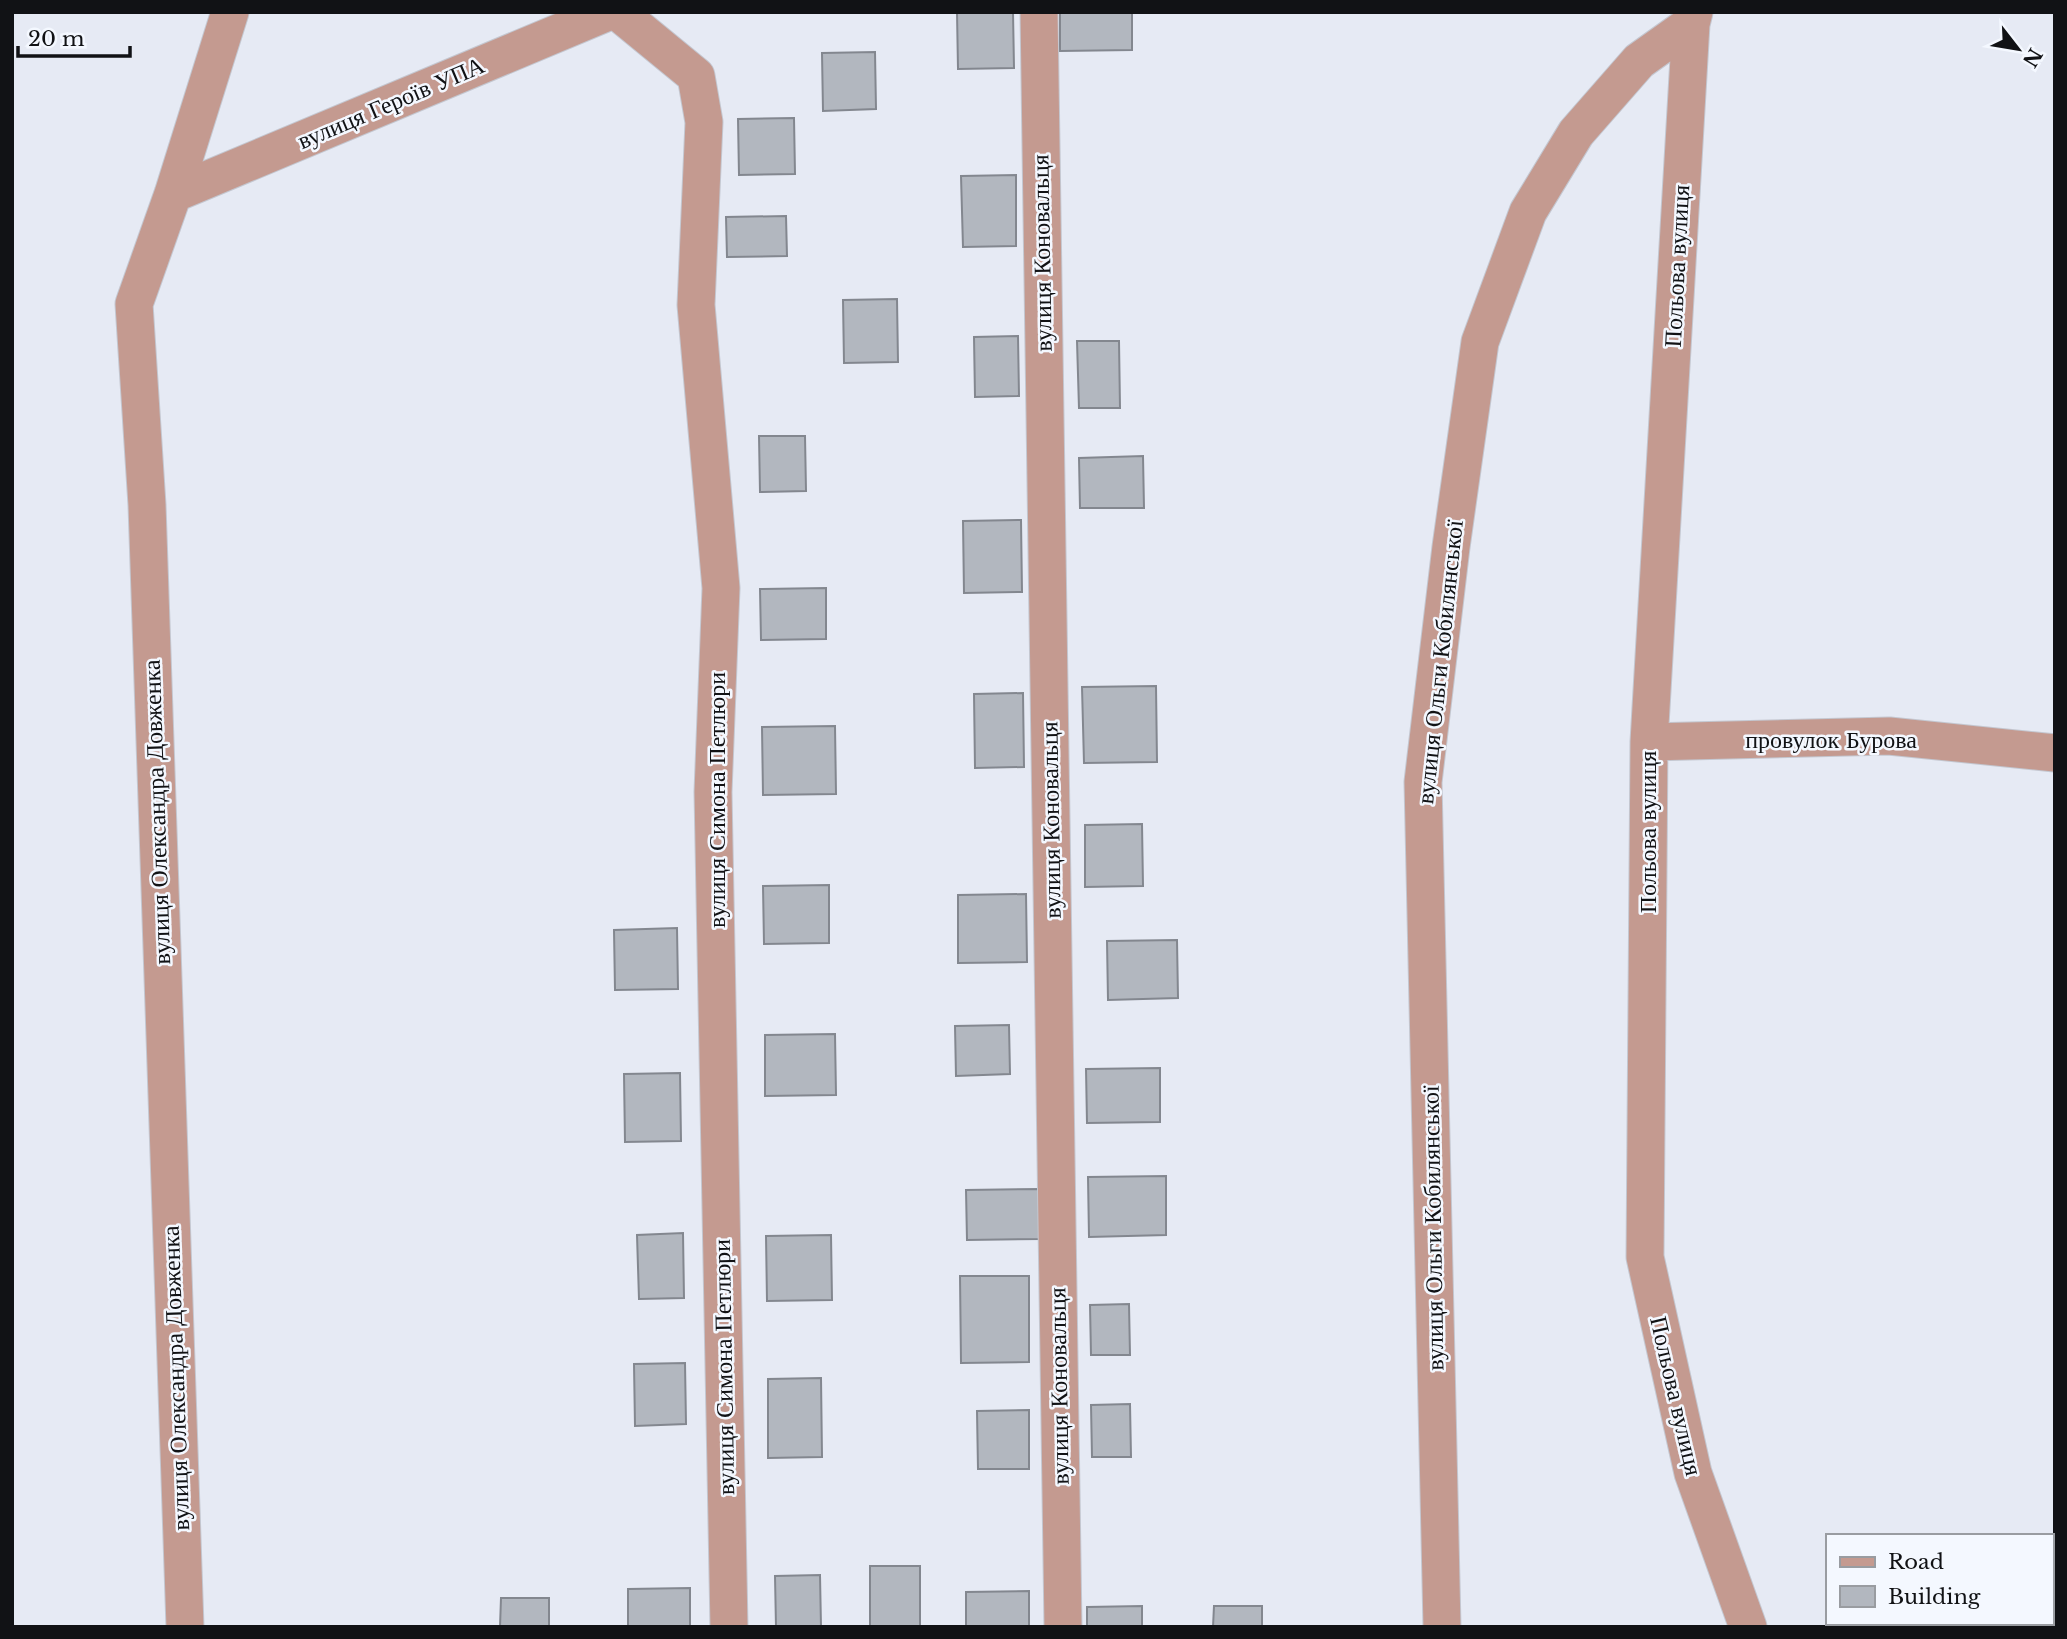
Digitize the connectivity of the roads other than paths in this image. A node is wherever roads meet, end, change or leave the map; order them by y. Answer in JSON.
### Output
{"nodes":[{"id":1,"x":230,"y":12,"type":"edge"},
{"id":2,"x":608,"y":12,"type":"edge"},
{"id":3,"x":618,"y":12,"type":"edge"},
{"id":4,"x":1039,"y":12,"type":"edge"},
{"id":5,"x":1693,"y":18,"type":"edge"},
{"id":6,"x":173,"y":194,"type":"junction"},
{"id":7,"x":1648,"y":742,"type":"junction"},
{"id":8,"x":2055,"y":753,"type":"edge"},
{"id":9,"x":185,"y":1627,"type":"edge"},
{"id":10,"x":729,"y":1627,"type":"edge"},
{"id":11,"x":1063,"y":1627,"type":"edge"},
{"id":12,"x":1442,"y":1627,"type":"edge"},
{"id":13,"x":1748,"y":1627,"type":"edge"}],
"edges":[{"from":1,"to":6,"type":"street","name":"вулиця Олександра Довженка"},
{"from":2,"to":6,"type":"street","name":"вулиця Героїв УПА"},
{"from":3,"to":10,"type":"street","name":"вулиця Симона Петлюри"},
{"from":4,"to":11,"type":"street","name":"вулиця Коновальця"},
{"from":5,"to":7,"type":"street","name":"Польова вулиця"},
{"from":5,"to":12,"type":"street","name":"вулиця Ольги Кобилянської"},
{"from":6,"to":9,"type":"street","name":"вулиця Олександра Довженка"},
{"from":7,"to":8,"type":"street","name":"провулок Бурова"},
{"from":7,"to":13,"type":"street","name":"Польова вулиця"}]}
